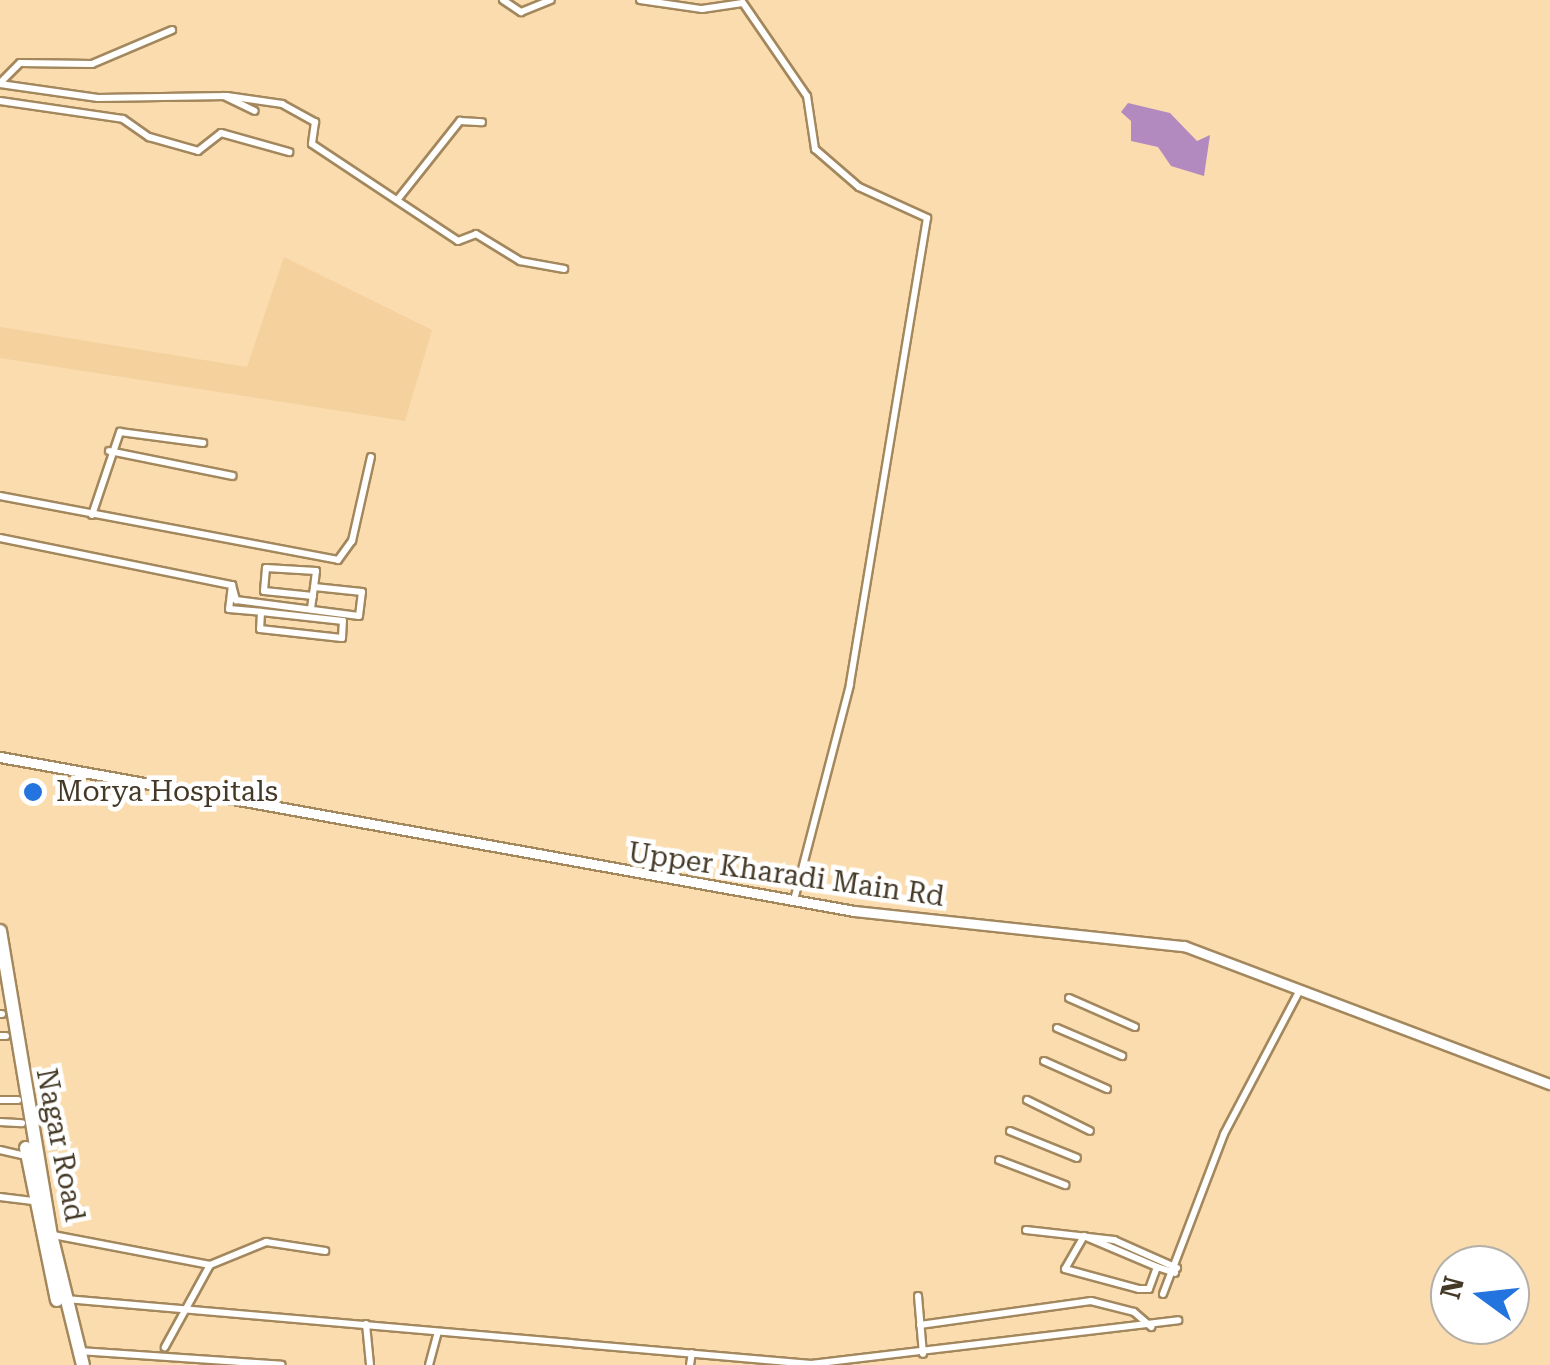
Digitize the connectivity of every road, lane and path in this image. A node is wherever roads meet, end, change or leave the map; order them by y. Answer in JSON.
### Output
{"nodes":[{"id":1,"x":503,"y":0,"type":"edge"},
{"id":2,"x":551,"y":0,"type":"edge"},
{"id":3,"x":640,"y":0,"type":"edge"},
{"id":4,"x":172,"y":30,"type":"dead end"},
{"id":5,"x":0,"y":84,"type":"edge"},
{"id":6,"x":224,"y":96,"type":"junction"},
{"id":7,"x":0,"y":101,"type":"edge"},
{"id":8,"x":255,"y":111,"type":"dead end"},
{"id":9,"x":482,"y":122,"type":"dead end"},
{"id":10,"x":289,"y":152,"type":"dead end"},
{"id":11,"x":398,"y":200,"type":"junction"},
{"id":12,"x":564,"y":269,"type":"dead end"},
{"id":13,"x":204,"y":443,"type":"dead end"},
{"id":14,"x":109,"y":451,"type":"junction"},
{"id":15,"x":371,"y":457,"type":"dead end"},
{"id":16,"x":233,"y":476,"type":"dead end"},
{"id":17,"x":0,"y":496,"type":"edge"},
{"id":18,"x":92,"y":515,"type":"junction"},
{"id":19,"x":0,"y":538,"type":"edge"},
{"id":20,"x":232,"y":585,"type":"junction"},
{"id":21,"x":314,"y":591,"type":"junction"},
{"id":22,"x":311,"y":609,"type":"junction"},
{"id":23,"x":261,"y":612,"type":"junction"},
{"id":24,"x":0,"y":756,"type":"edge"},
{"id":25,"x":794,"y":900,"type":"junction"},
{"id":26,"x":0,"y":931,"type":"edge"},
{"id":27,"x":1300,"y":990,"type":"junction"},
{"id":28,"x":1069,"y":998,"type":"dead end"},
{"id":29,"x":1,"y":1010,"type":"edge"},
{"id":30,"x":1135,"y":1027,"type":"dead end"},
{"id":31,"x":1057,"y":1028,"type":"dead end"},
{"id":32,"x":8,"y":1043,"type":"edge"},
{"id":33,"x":1122,"y":1056,"type":"dead end"},
{"id":34,"x":1044,"y":1062,"type":"dead end"},
{"id":35,"x":1550,"y":1084,"type":"edge"},
{"id":36,"x":1108,"y":1089,"type":"dead end"},
{"id":37,"x":0,"y":1100,"type":"edge"},
{"id":38,"x":18,"y":1100,"type":"junction"},
{"id":39,"x":1027,"y":1100,"type":"dead end"},
{"id":40,"x":0,"y":1122,"type":"edge"},
{"id":41,"x":22,"y":1123,"type":"junction"},
{"id":42,"x":1010,"y":1130,"type":"dead end"},
{"id":43,"x":1090,"y":1130,"type":"dead end"},
{"id":44,"x":0,"y":1150,"type":"edge"},
{"id":45,"x":28,"y":1156,"type":"junction"},
{"id":46,"x":1077,"y":1158,"type":"dead end"},
{"id":47,"x":999,"y":1160,"type":"dead end"},
{"id":48,"x":1065,"y":1185,"type":"dead end"},
{"id":49,"x":0,"y":1197,"type":"edge"},
{"id":50,"x":35,"y":1201,"type":"junction"},
{"id":51,"x":1026,"y":1230,"type":"dead end"},
{"id":52,"x":52,"y":1235,"type":"junction"},
{"id":53,"x":325,"y":1251,"type":"dead end"},
{"id":54,"x":210,"y":1265,"type":"junction"},
{"id":55,"x":1157,"y":1266,"type":"junction"},
{"id":56,"x":1176,"y":1271,"type":"junction"},
{"id":57,"x":1163,"y":1294,"type":"dead end"},
{"id":58,"x":918,"y":1296,"type":"dead end"},
{"id":59,"x":65,"y":1299,"type":"junction"},
{"id":60,"x":190,"y":1310,"type":"junction"},
{"id":61,"x":1178,"y":1320,"type":"dead end"},
{"id":62,"x":366,"y":1324,"type":"junction"},
{"id":63,"x":920,"y":1324,"type":"junction"},
{"id":64,"x":1151,"y":1327,"type":"junction"},
{"id":65,"x":438,"y":1332,"type":"junction"},
{"id":66,"x":165,"y":1347,"type":"dead end"},
{"id":67,"x":692,"y":1352,"type":"junction"},
{"id":68,"x":922,"y":1354,"type":"junction"},
{"id":69,"x":160,"y":1355,"type":"junction"},
{"id":70,"x":79,"y":1360,"type":"edge"},
{"id":71,"x":153,"y":1365,"type":"edge"},
{"id":72,"x":282,"y":1365,"type":"edge"},
{"id":73,"x":370,"y":1365,"type":"edge"},
{"id":74,"x":429,"y":1365,"type":"edge"},
{"id":75,"x":690,"y":1365,"type":"edge"}],
"edges":[{"from":1,"to":2,"type":"street"},
{"from":3,"to":25,"type":"street"},
{"from":4,"to":5,"type":"street"},
{"from":5,"to":6,"type":"street"},
{"from":6,"to":8,"type":"street"},
{"from":6,"to":11,"type":"street"},
{"from":7,"to":10,"type":"street"},
{"from":9,"to":11,"type":"street"},
{"from":11,"to":12,"type":"street"},
{"from":13,"to":14,"type":"street"},
{"from":14,"to":16,"type":"street"},
{"from":14,"to":18,"type":"street"},
{"from":15,"to":18,"type":"street"},
{"from":17,"to":18,"type":"street"},
{"from":19,"to":20,"type":"street"},
{"from":20,"to":22,"type":"street"},
{"from":20,"to":23,"type":"street"},
{"from":21,"to":21,"type":"street"},
{"from":21,"to":22,"type":"street"},
{"from":21,"to":22,"type":"street"},
{"from":23,"to":23,"type":"street"},
{"from":24,"to":25,"type":"street","name":"Upper Kharadi Main Rd"},
{"from":25,"to":27,"type":"street","name":"Upper Kharadi Main Rd"},
{"from":26,"to":32,"type":"highway","name":"Nagar Road"},
{"from":27,"to":35,"type":"street","name":"Upper Kharadi Main Rd"},
{"from":27,"to":56,"type":"street"},
{"from":28,"to":30,"type":"street"},
{"from":29,"to":32,"type":"highway","name":"Nagar Road"},
{"from":31,"to":33,"type":"street"},
{"from":32,"to":38,"type":"highway","name":"Nagar Road"},
{"from":32,"to":52,"type":"highway","name":"Nagar Road"},
{"from":34,"to":36,"type":"street"},
{"from":37,"to":38,"type":"street"},
{"from":38,"to":41,"type":"highway","name":"Nagar Road"},
{"from":39,"to":43,"type":"street"},
{"from":40,"to":41,"type":"street"},
{"from":41,"to":45,"type":"highway","name":"Nagar Road"},
{"from":42,"to":46,"type":"street"},
{"from":44,"to":45,"type":"street"},
{"from":45,"to":50,"type":"highway","name":"Nagar Road"},
{"from":47,"to":48,"type":"street"},
{"from":49,"to":50,"type":"street"},
{"from":50,"to":70,"type":"highway","name":"Nagar Road"},
{"from":51,"to":56,"type":"street"},
{"from":52,"to":54,"type":"street"},
{"from":52,"to":59,"type":"highway","name":"Nagar Road"},
{"from":53,"to":54,"type":"street"},
{"from":54,"to":60,"type":"street"},
{"from":55,"to":55,"type":"street"},
{"from":55,"to":56,"type":"street"},
{"from":56,"to":57,"type":"street"},
{"from":58,"to":63,"type":"street"},
{"from":59,"to":60,"type":"street"},
{"from":59,"to":70,"type":"highway","name":"Nagar Road"},
{"from":60,"to":62,"type":"street"},
{"from":60,"to":66,"type":"street"},
{"from":61,"to":64,"type":"street"},
{"from":62,"to":65,"type":"street"},
{"from":62,"to":73,"type":"street"},
{"from":63,"to":64,"type":"street"},
{"from":63,"to":68,"type":"street"},
{"from":64,"to":68,"type":"street"},
{"from":65,"to":67,"type":"street"},
{"from":65,"to":74,"type":"street"},
{"from":67,"to":68,"type":"street"},
{"from":67,"to":75,"type":"street"},
{"from":69,"to":70,"type":"street"},
{"from":69,"to":71,"type":"street"},
{"from":69,"to":72,"type":"street"}]}
